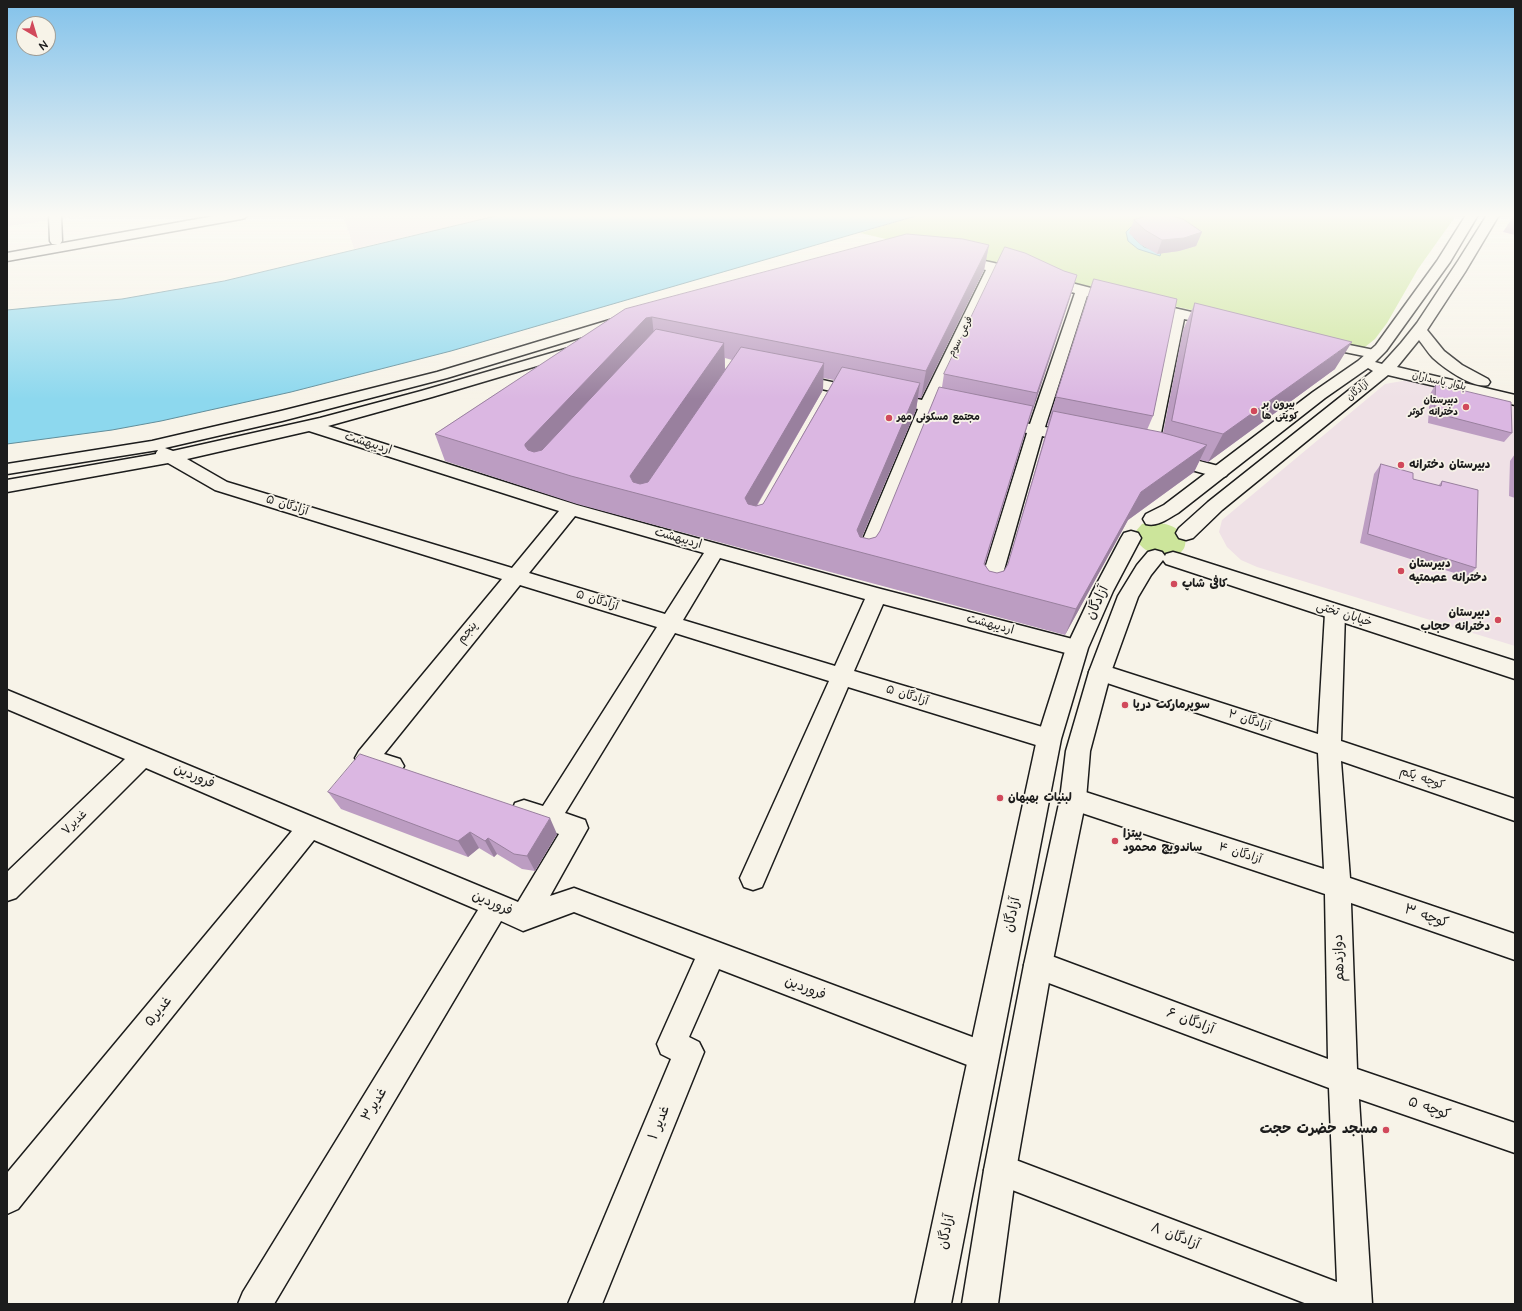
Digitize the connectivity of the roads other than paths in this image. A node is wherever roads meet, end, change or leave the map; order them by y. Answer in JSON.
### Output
{"nodes":[{"id":1,"x":990,"y":276,"type":"edge"},
{"id":2,"x":1008,"y":276,"type":"edge"},
{"id":3,"x":1023,"y":276,"type":"edge"},
{"id":4,"x":1433,"y":276,"type":"edge"},
{"id":5,"x":1456,"y":276,"type":"edge"},
{"id":6,"x":1081,"y":295,"type":"junction"},
{"id":7,"x":1178,"y":315,"type":"junction"},
{"id":8,"x":633,"y":317,"type":"edge"},
{"id":9,"x":1228,"y":328,"type":"edge"},
{"id":10,"x":1419,"y":330,"type":"junction"},
{"id":11,"x":596,"y":344,"type":"edge"},
{"id":12,"x":1307,"y":345,"type":"edge"},
{"id":13,"x":1369,"y":359,"type":"junction"},
{"id":14,"x":1391,"y":364,"type":"junction"},
{"id":15,"x":782,"y":376,"type":"edge"},
{"id":16,"x":1482,"y":382,"type":"junction"},
{"id":17,"x":1515,"y":390,"type":"edge"},
{"id":18,"x":1515,"y":400,"type":"edge"},
{"id":19,"x":927,"y":407,"type":"junction"},
{"id":20,"x":282,"y":416,"type":"junction"},
{"id":21,"x":309,"y":425,"type":"junction"},
{"id":22,"x":1036,"y":430,"type":"junction"},
{"id":23,"x":1088,"y":441,"type":"edge"},
{"id":24,"x":152,"y":446,"type":"junction"},
{"id":25,"x":1126,"y":448,"type":"edge"},
{"id":26,"x":1149,"y":453,"type":"junction"},
{"id":27,"x":171,"y":457,"type":"junction"},
{"id":28,"x":7,"y":469,"type":"edge"},
{"id":29,"x":1220,"y":472,"type":"junction"},
{"id":30,"x":7,"y":486,"type":"edge"},
{"id":31,"x":571,"y":509,"type":"junction"},
{"id":32,"x":1153,"y":519,"type":"junction"},
{"id":33,"x":1131,"y":538,"type":"junction"},
{"id":34,"x":716,"y":550,"type":"junction"},
{"id":35,"x":1176,"y":550,"type":"junction"},
{"id":36,"x":865,"y":558,"type":"edge"},
{"id":37,"x":514,"y":576,"type":"junction"},
{"id":38,"x":988,"y":591,"type":"edge"},
{"id":39,"x":877,"y":595,"type":"junction"},
{"id":40,"x":1335,"y":613,"type":"junction"},
{"id":41,"x":670,"y":624,"type":"junction"},
{"id":42,"x":1077,"y":648,"type":"junction"},
{"id":43,"x":1515,"y":654,"type":"edge"},
{"id":44,"x":1515,"y":670,"type":"edge"},
{"id":45,"x":1100,"y":672,"type":"junction"},
{"id":46,"x":841,"y":676,"type":"junction"},
{"id":47,"x":7,"y":699,"type":"edge"},
{"id":48,"x":1049,"y":739,"type":"junction"},
{"id":49,"x":1329,"y":747,"type":"junction"},
{"id":50,"x":143,"y":756,"type":"junction"},
{"id":51,"x":412,"y":773,"type":"edge"},
{"id":52,"x":1073,"y":799,"type":"junction"},
{"id":53,"x":503,"y":804,"type":"edge"},
{"id":54,"x":1515,"y":810,"type":"edge"},
{"id":55,"x":548,"y":819,"type":"junction"},
{"id":56,"x":310,"y":827,"type":"junction"},
{"id":57,"x":753,"y":878,"type":"dead end"},
{"id":58,"x":1338,"y":886,"type":"junction"},
{"id":59,"x":7,"y":890,"type":"edge"},
{"id":60,"x":496,"y":905,"type":"junction"},
{"id":61,"x":523,"y":918,"type":"junction"},
{"id":62,"x":1515,"y":947,"type":"edge"},
{"id":63,"x":712,"y":954,"type":"junction"},
{"id":64,"x":1038,"y":965,"type":"junction"},
{"id":65,"x":983,"y":1056,"type":"junction"},
{"id":66,"x":1343,"y":1079,"type":"junction"},
{"id":67,"x":1515,"y":1138,"type":"edge"},
{"id":68,"x":1000,"y":1170,"type":"junction"},
{"id":69,"x":7,"y":1198,"type":"edge"},
{"id":70,"x":255,"y":1304,"type":"edge"},
{"id":71,"x":585,"y":1304,"type":"edge"},
{"id":72,"x":933,"y":1304,"type":"edge"},
{"id":73,"x":980,"y":1304,"type":"edge"},
{"id":74,"x":1351,"y":1304,"type":"edge"},
{"id":75,"x":1355,"y":1304,"type":"edge"}],
"edges":[{"from":1,"to":19,"type":"street","name":"فرعی سوم"},
{"from":2,"to":6,"type":"street"},
{"from":3,"to":6,"type":"street"},
{"from":4,"to":13,"type":"main road","name":"آزادگان"},
{"from":5,"to":10,"type":"main road","name":"آزادگان"},
{"from":6,"to":7,"type":"street"},
{"from":6,"to":7,"type":"street"},
{"from":6,"to":22,"type":"street"},
{"from":7,"to":9,"type":"street"},
{"from":7,"to":26,"type":"street"},
{"from":8,"to":20,"type":"street"},
{"from":10,"to":14,"type":"main road","name":"آزادگان"},
{"from":10,"to":16,"type":"main road"},
{"from":11,"to":21,"type":"street"},
{"from":12,"to":13,"type":"street"},
{"from":13,"to":14,"type":"main road","name":"بلوار پاسداران"},
{"from":13,"to":29,"type":"main road","name":"آزادگان"},
{"from":14,"to":16,"type":"main road","name":"بلوار پاسداران"},
{"from":14,"to":18,"type":"main road","name":"بلوار پاسداران"},
{"from":14,"to":35,"type":"main road","name":"آزادگان"},
{"from":15,"to":19,"type":"street"},
{"from":16,"to":17,"type":"main road","name":"بلوار پاسداران"},
{"from":19,"to":22,"type":"street"},
{"from":19,"to":36,"type":"street","name":"فرعی سوم"},
{"from":20,"to":21,"type":"street","name":"اردیبهشت"},
{"from":20,"to":24,"type":"street"},
{"from":21,"to":27,"type":"street"},
{"from":21,"to":31,"type":"street","name":"اردیبهشت"},
{"from":22,"to":23,"type":"street"},
{"from":22,"to":38,"type":"street"},
{"from":24,"to":27,"type":"street","name":"آزادگان ۵"},
{"from":24,"to":28,"type":"street"},
{"from":25,"to":26,"type":"street"},
{"from":26,"to":29,"type":"street"},
{"from":27,"to":30,"type":"street"},
{"from":27,"to":37,"type":"street","name":"آزادگان ۵"},
{"from":29,"to":32,"type":"main road","name":"آزادگان"},
{"from":31,"to":34,"type":"street","name":"اردیبهشت"},
{"from":31,"to":37,"type":"street","name":"پنجم"},
{"from":32,"to":33,"type":"main road"},
{"from":32,"to":35,"type":"main road"},
{"from":33,"to":35,"type":"main road"},
{"from":33,"to":42,"type":"main road","name":"آزادگان"},
{"from":34,"to":39,"type":"street","name":"اردیبهشت"},
{"from":34,"to":41,"type":"street"},
{"from":35,"to":40,"type":"main road","name":"خیابان تختی"},
{"from":35,"to":43,"type":"main road","name":"خیابان تختی"},
{"from":35,"to":45,"type":"main road","name":"آزادگان"},
{"from":37,"to":41,"type":"street","name":"آزادگان ۵"},
{"from":37,"to":51,"type":"street","name":"پنجم"},
{"from":39,"to":42,"type":"street","name":"اردیبهشت"},
{"from":39,"to":46,"type":"street"},
{"from":40,"to":44,"type":"main road","name":"خیابان تختی"},
{"from":40,"to":49,"type":"street","name":"دوازدهم"},
{"from":41,"to":46,"type":"street","name":"آزادگان ۵"},
{"from":41,"to":55,"type":"street"},
{"from":42,"to":48,"type":"main road","name":"آزادگان"},
{"from":45,"to":49,"type":"street","name":"آزادگان ۲"},
{"from":45,"to":52,"type":"main road","name":"آزادگان"},
{"from":46,"to":48,"type":"street","name":"آزادگان ۵"},
{"from":46,"to":57,"type":"street"},
{"from":47,"to":50,"type":"street","name":"فروردین"},
{"from":48,"to":65,"type":"main road","name":"آزادگان"},
{"from":49,"to":54,"type":"street","name":"کوچه یکم"},
{"from":49,"to":58,"type":"street","name":"دوازدهم"},
{"from":50,"to":56,"type":"street","name":"فروردین"},
{"from":50,"to":59,"type":"street","name":"غدیر۷"},
{"from":52,"to":58,"type":"street","name":"آزادگان ۴"},
{"from":52,"to":64,"type":"main road","name":"آزادگان"},
{"from":53,"to":55,"type":"street"},
{"from":55,"to":61,"type":"street"},
{"from":56,"to":60,"type":"street","name":"فروردین"},
{"from":56,"to":69,"type":"street","name":"غدیر۵"},
{"from":58,"to":62,"type":"street","name":"کوچه ۳"},
{"from":58,"to":66,"type":"street","name":"دوازدهم"},
{"from":60,"to":61,"type":"street","name":"فروردین"},
{"from":60,"to":70,"type":"street","name":"غدیر۳"},
{"from":61,"to":63,"type":"street","name":"فروردین"},
{"from":63,"to":65,"type":"street","name":"فروردین"},
{"from":63,"to":71,"type":"street","name":"غدیر ۱"},
{"from":64,"to":66,"type":"street","name":"آزادگان ۶"},
{"from":64,"to":68,"type":"main road","name":"آزادگان"},
{"from":65,"to":72,"type":"main road","name":"آزادگان"},
{"from":66,"to":67,"type":"street","name":"کوچه ۵"},
{"from":66,"to":75,"type":"street","name":"دوازدهم"},
{"from":68,"to":73,"type":"main road","name":"آزادگان"},
{"from":68,"to":74,"type":"street","name":"آزادگان ۸"}]}
